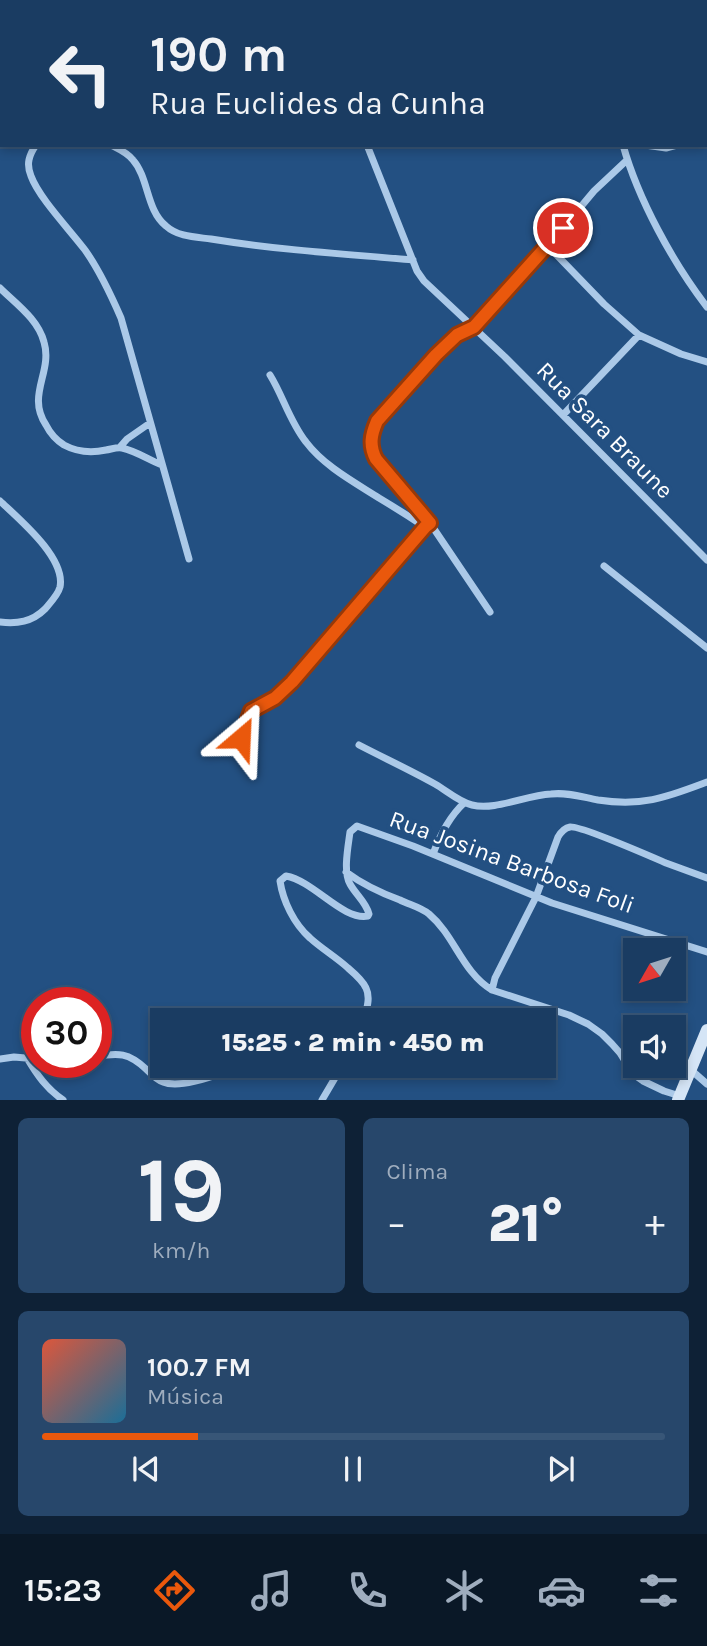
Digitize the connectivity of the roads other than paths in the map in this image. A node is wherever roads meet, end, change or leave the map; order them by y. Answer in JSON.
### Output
{"nodes":[{"id":1,"x":35,"y":147,"type":"edge"},
{"id":2,"x":115,"y":147,"type":"edge"},
{"id":3,"x":368,"y":147,"type":"edge"},
{"id":4,"x":624,"y":147,"type":"edge"},
{"id":5,"x":627,"y":160,"type":"junction"},
{"id":6,"x":548,"y":246,"type":"junction"},
{"id":7,"x":413,"y":260,"type":"junction"},
{"id":8,"x":0,"y":288,"type":"edge"},
{"id":9,"x":0,"y":299,"type":"edge"},
{"id":10,"x":12,"y":300,"type":"junction"},
{"id":11,"x":707,"y":307,"type":"edge"},
{"id":12,"x":474,"y":327,"type":"junction"},
{"id":13,"x":639,"y":335,"type":"junction"},
{"id":14,"x":707,"y":362,"type":"edge"},
{"id":15,"x":270,"y":375,"type":"dead end"},
{"id":16,"x":563,"y":415,"type":"junction"},
{"id":17,"x":150,"y":423,"type":"junction"},
{"id":18,"x":120,"y":447,"type":"junction"},
{"id":19,"x":162,"y":465,"type":"junction"},
{"id":20,"x":0,"y":501,"type":"edge"},
{"id":21,"x":428,"y":525,"type":"junction"},
{"id":22,"x":189,"y":559,"type":"dead end"},
{"id":23,"x":707,"y":560,"type":"edge"},
{"id":24,"x":604,"y":566,"type":"dead end"},
{"id":25,"x":490,"y":612,"type":"dead end"},
{"id":26,"x":0,"y":622,"type":"edge"},
{"id":27,"x":707,"y":648,"type":"edge"},
{"id":28,"x":241,"y":738,"type":"dead end"},
{"id":29,"x":359,"y":745,"type":"dead end"},
{"id":30,"x":707,"y":782,"type":"edge"},
{"id":31,"x":464,"y":803,"type":"junction"},
{"id":32,"x":433,"y":854,"type":"junction"},
{"id":33,"x":346,"y":872,"type":"junction"},
{"id":34,"x":707,"y":877,"type":"edge"},
{"id":35,"x":536,"y":897,"type":"junction"},
{"id":36,"x":707,"y":952,"type":"edge"},
{"id":37,"x":492,"y":990,"type":"junction"},
{"id":38,"x":366,"y":1008,"type":"edge"},
{"id":39,"x":707,"y":1030,"type":"edge"},
{"id":40,"x":112,"y":1054,"type":"edge"},
{"id":41,"x":21,"y":1058,"type":"edge"},
{"id":42,"x":0,"y":1059,"type":"edge"},
{"id":43,"x":691,"y":1070,"type":"junction"},
{"id":44,"x":150,"y":1071,"type":"edge"},
{"id":45,"x":40,"y":1078,"type":"edge"},
{"id":46,"x":158,"y":1078,"type":"edge"},
{"id":47,"x":205,"y":1078,"type":"edge"},
{"id":48,"x":335,"y":1078,"type":"edge"},
{"id":49,"x":707,"y":1084,"type":"edge"},
{"id":50,"x":679,"y":1098,"type":"edge"},
{"id":51,"x":63,"y":1100,"type":"edge"},
{"id":52,"x":322,"y":1100,"type":"edge"}],
"edges":[{"from":1,"to":17,"type":"street"},
{"from":2,"to":7,"type":"street"},
{"from":3,"to":7,"type":"street","name":"Rua Sara Braune"},
{"from":4,"to":5,"type":"street"},
{"from":5,"to":6,"type":"street"},
{"from":5,"to":11,"type":"street"},
{"from":6,"to":12,"type":"street"},
{"from":6,"to":13,"type":"street"},
{"from":7,"to":12,"type":"street","name":"Rua Sara Braune"},
{"from":8,"to":10,"type":"street"},
{"from":9,"to":10,"type":"street"},
{"from":10,"to":18,"type":"street"},
{"from":12,"to":16,"type":"street","name":"Rua Sara Braune"},
{"from":12,"to":21,"type":"street"},
{"from":13,"to":14,"type":"street"},
{"from":13,"to":16,"type":"street"},
{"from":15,"to":21,"type":"street"},
{"from":16,"to":23,"type":"street","name":"Rua Sara Braune"},
{"from":17,"to":18,"type":"street"},
{"from":17,"to":19,"type":"street"},
{"from":18,"to":19,"type":"street"},
{"from":19,"to":22,"type":"street"},
{"from":20,"to":26,"type":"street"},
{"from":21,"to":25,"type":"street"},
{"from":21,"to":28,"type":"street"},
{"from":24,"to":27,"type":"street"},
{"from":29,"to":31,"type":"street"},
{"from":30,"to":31,"type":"street"},
{"from":31,"to":32,"type":"street"},
{"from":32,"to":33,"type":"street","name":"Rua Josina Barbosa Foli"},
{"from":32,"to":35,"type":"street","name":"Rua Josina Barbosa Foli"},
{"from":33,"to":37,"type":"street"},
{"from":33,"to":38,"type":"street"},
{"from":34,"to":35,"type":"street"},
{"from":35,"to":36,"type":"street","name":"Rua Josina Barbosa Foli"},
{"from":35,"to":37,"type":"street"},
{"from":37,"to":50,"type":"street"},
{"from":39,"to":43,"type":"street"},
{"from":40,"to":44,"type":"street"},
{"from":41,"to":42,"type":"street"},
{"from":43,"to":49,"type":"street"},
{"from":43,"to":50,"type":"street"},
{"from":45,"to":51,"type":"street"},
{"from":46,"to":47,"type":"street"},
{"from":48,"to":52,"type":"street"}]}
